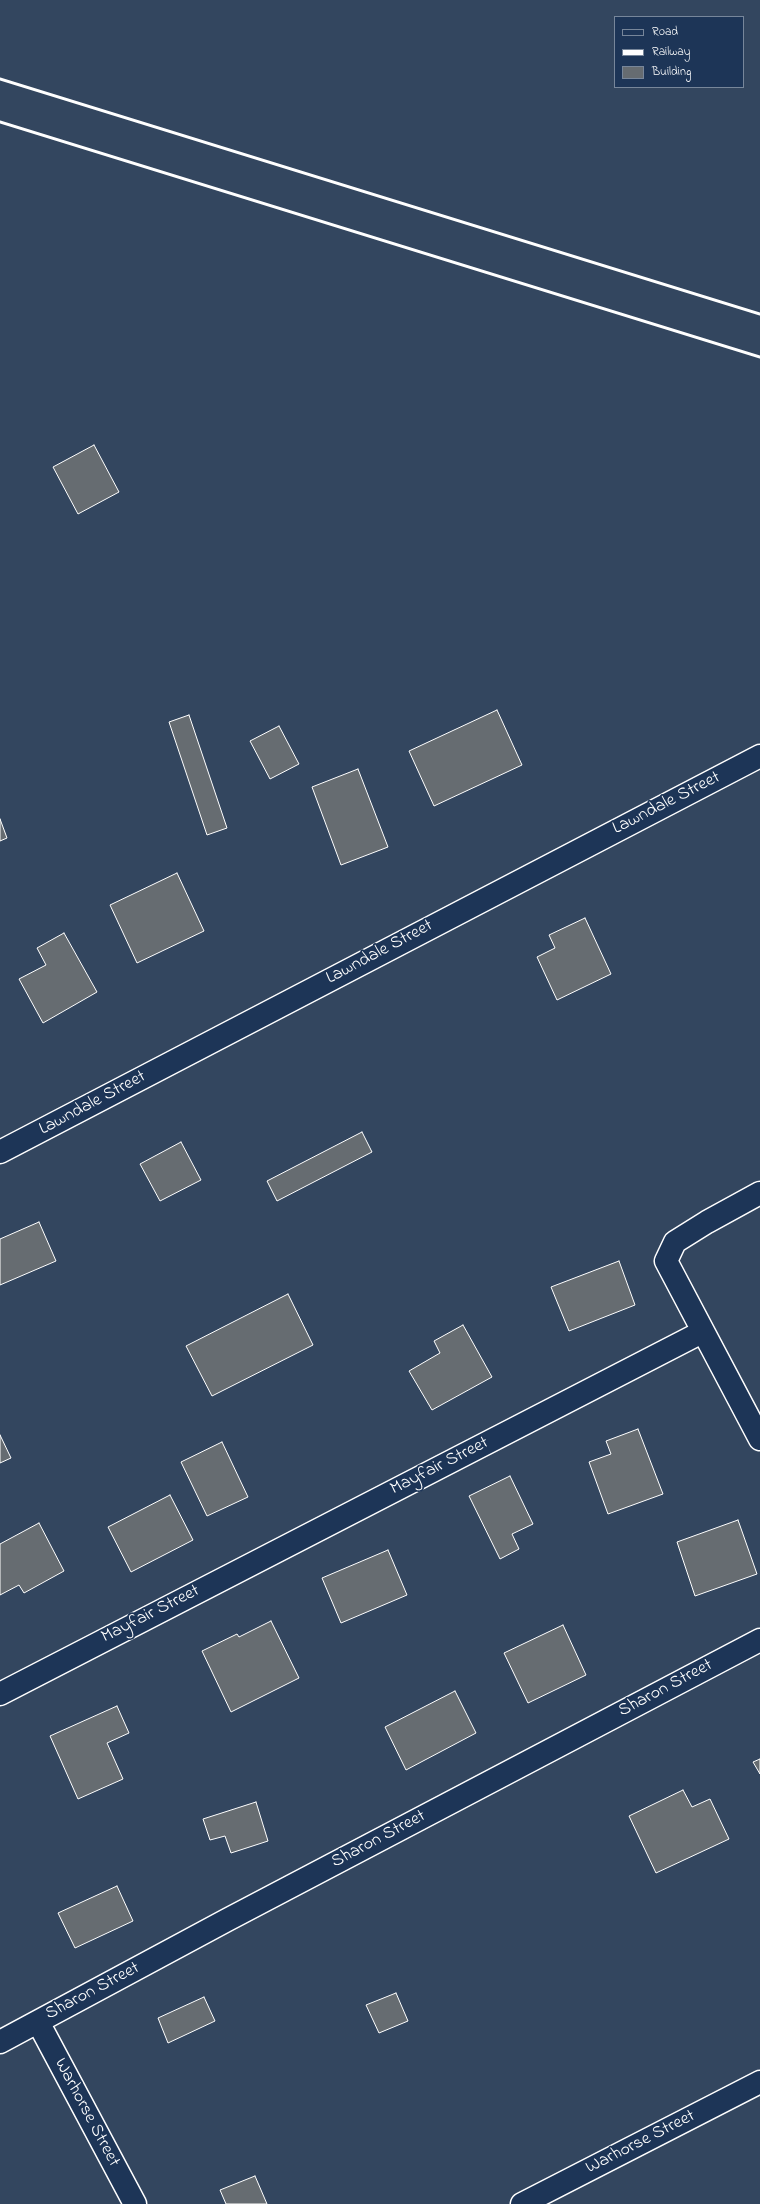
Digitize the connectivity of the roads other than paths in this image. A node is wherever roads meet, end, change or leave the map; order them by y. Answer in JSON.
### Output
{"nodes":[{"id":1,"x":760,"y":756,"type":"edge"},
{"id":2,"x":0,"y":1152,"type":"edge"},
{"id":3,"x":760,"y":1193,"type":"edge"},
{"id":4,"x":702,"y":1332,"type":"junction"},
{"id":5,"x":760,"y":1439,"type":"edge"},
{"id":6,"x":760,"y":1640,"type":"edge"},
{"id":7,"x":0,"y":1694,"type":"edge"},
{"id":8,"x":38,"y":2022,"type":"junction"},
{"id":9,"x":0,"y":2042,"type":"edge"},
{"id":10,"x":760,"y":2082,"type":"edge"},
{"id":11,"x":135,"y":2204,"type":"edge"},
{"id":12,"x":522,"y":2204,"type":"edge"}],
"edges":[{"from":1,"to":2,"type":"street","name":"Lawndale Street"},
{"from":3,"to":4,"type":"street"},
{"from":4,"to":5,"type":"street"},
{"from":4,"to":7,"type":"street","name":"Mayfair Street"},
{"from":6,"to":8,"type":"street","name":"Sharon Street"},
{"from":8,"to":9,"type":"street","name":"Sharon Street"},
{"from":8,"to":11,"type":"street","name":"Warhorse Street"},
{"from":10,"to":12,"type":"street","name":"Warhorse Street"}]}
